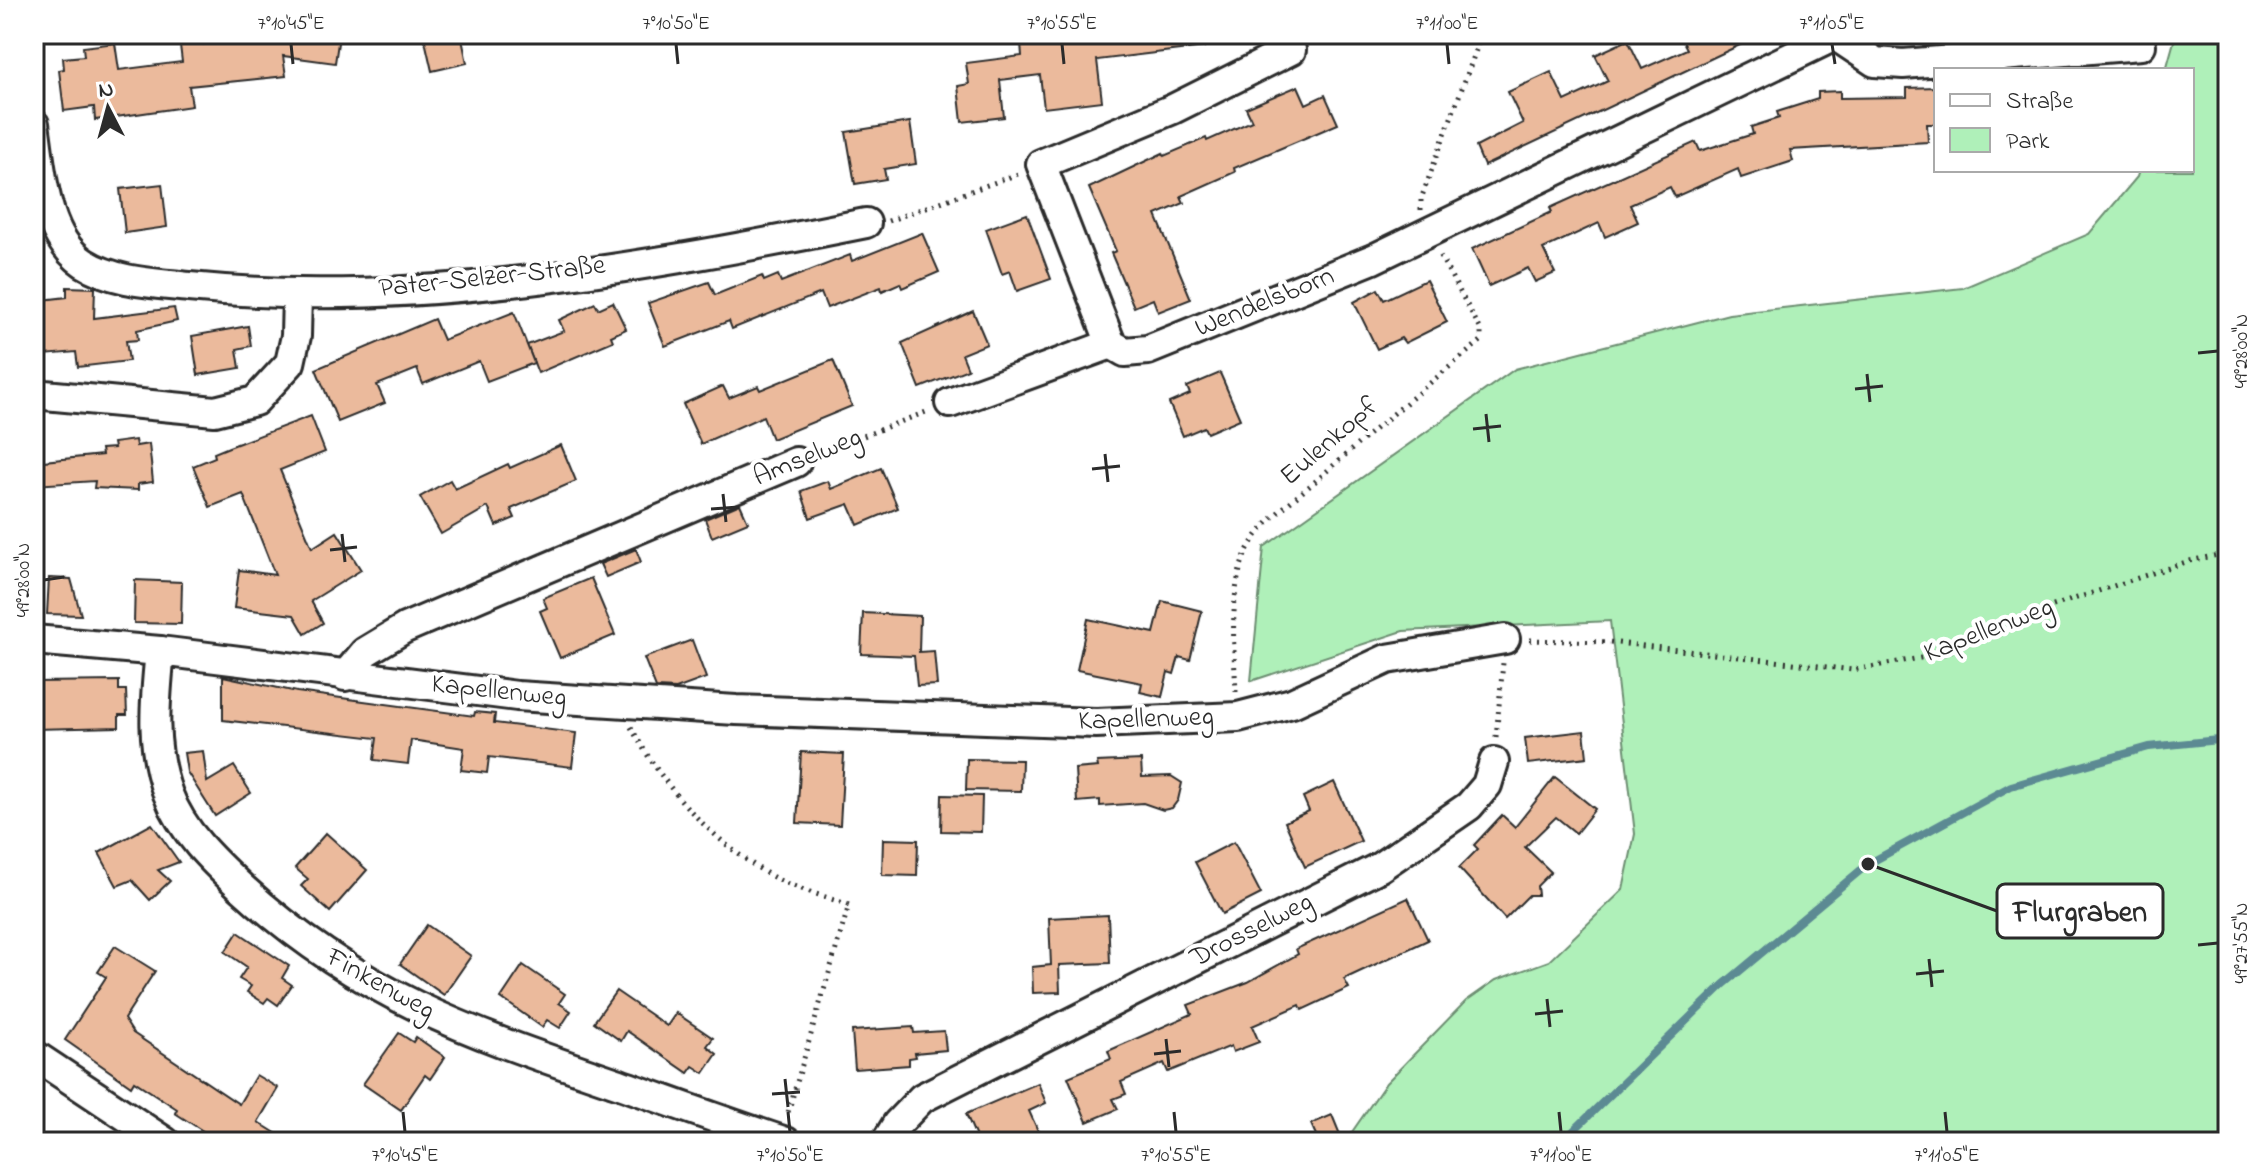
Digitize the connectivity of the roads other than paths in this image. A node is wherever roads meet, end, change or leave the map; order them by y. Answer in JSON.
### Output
{"nodes":[{"id":1,"x":1836,"y":35,"type":"edge"},
{"id":2,"x":2141,"y":45,"type":"dead end"},
{"id":3,"x":1291,"y":50,"type":"dead end"},
{"id":4,"x":34,"y":124,"type":"edge"},
{"id":5,"x":866,"y":223,"type":"road end"},
{"id":6,"x":297,"y":294,"type":"junction"},
{"id":7,"x":1111,"y":344,"type":"junction"},
{"id":8,"x":34,"y":394,"type":"edge"},
{"id":9,"x":950,"y":403,"type":"road end"},
{"id":10,"x":796,"y":462,"type":"road end"},
{"id":11,"x":1505,"y":639,"type":"road end"},
{"id":12,"x":34,"y":640,"type":"edge"},
{"id":13,"x":160,"y":651,"type":"junction"},
{"id":14,"x":345,"y":676,"type":"junction"},
{"id":15,"x":1494,"y":762,"type":"road end"},
{"id":16,"x":34,"y":1055,"type":"edge"},
{"id":17,"x":782,"y":1141,"type":"edge"},
{"id":18,"x":165,"y":1142,"type":"edge"},
{"id":19,"x":886,"y":1142,"type":"edge"}],
"edges":[{"from":1,"to":2,"type":"street"},
{"from":1,"to":7,"type":"street","name":"Wendelsborn"},
{"from":3,"to":7,"type":"street"},
{"from":4,"to":6,"type":"street","name":"Pater-Selzer-Straße"},
{"from":5,"to":6,"type":"street","name":"Pater-Selzer-Straße"},
{"from":6,"to":8,"type":"street"},
{"from":7,"to":9,"type":"street"},
{"from":10,"to":14,"type":"street","name":"Amselweg"},
{"from":11,"to":14,"type":"street","name":"Kapellenweg"},
{"from":12,"to":13,"type":"street","name":"Kapellenweg"},
{"from":13,"to":14,"type":"street","name":"Kapellenweg"},
{"from":13,"to":17,"type":"street","name":"Finkenweg"},
{"from":15,"to":19,"type":"street","name":"Drosselweg"},
{"from":16,"to":18,"type":"street"}]}
